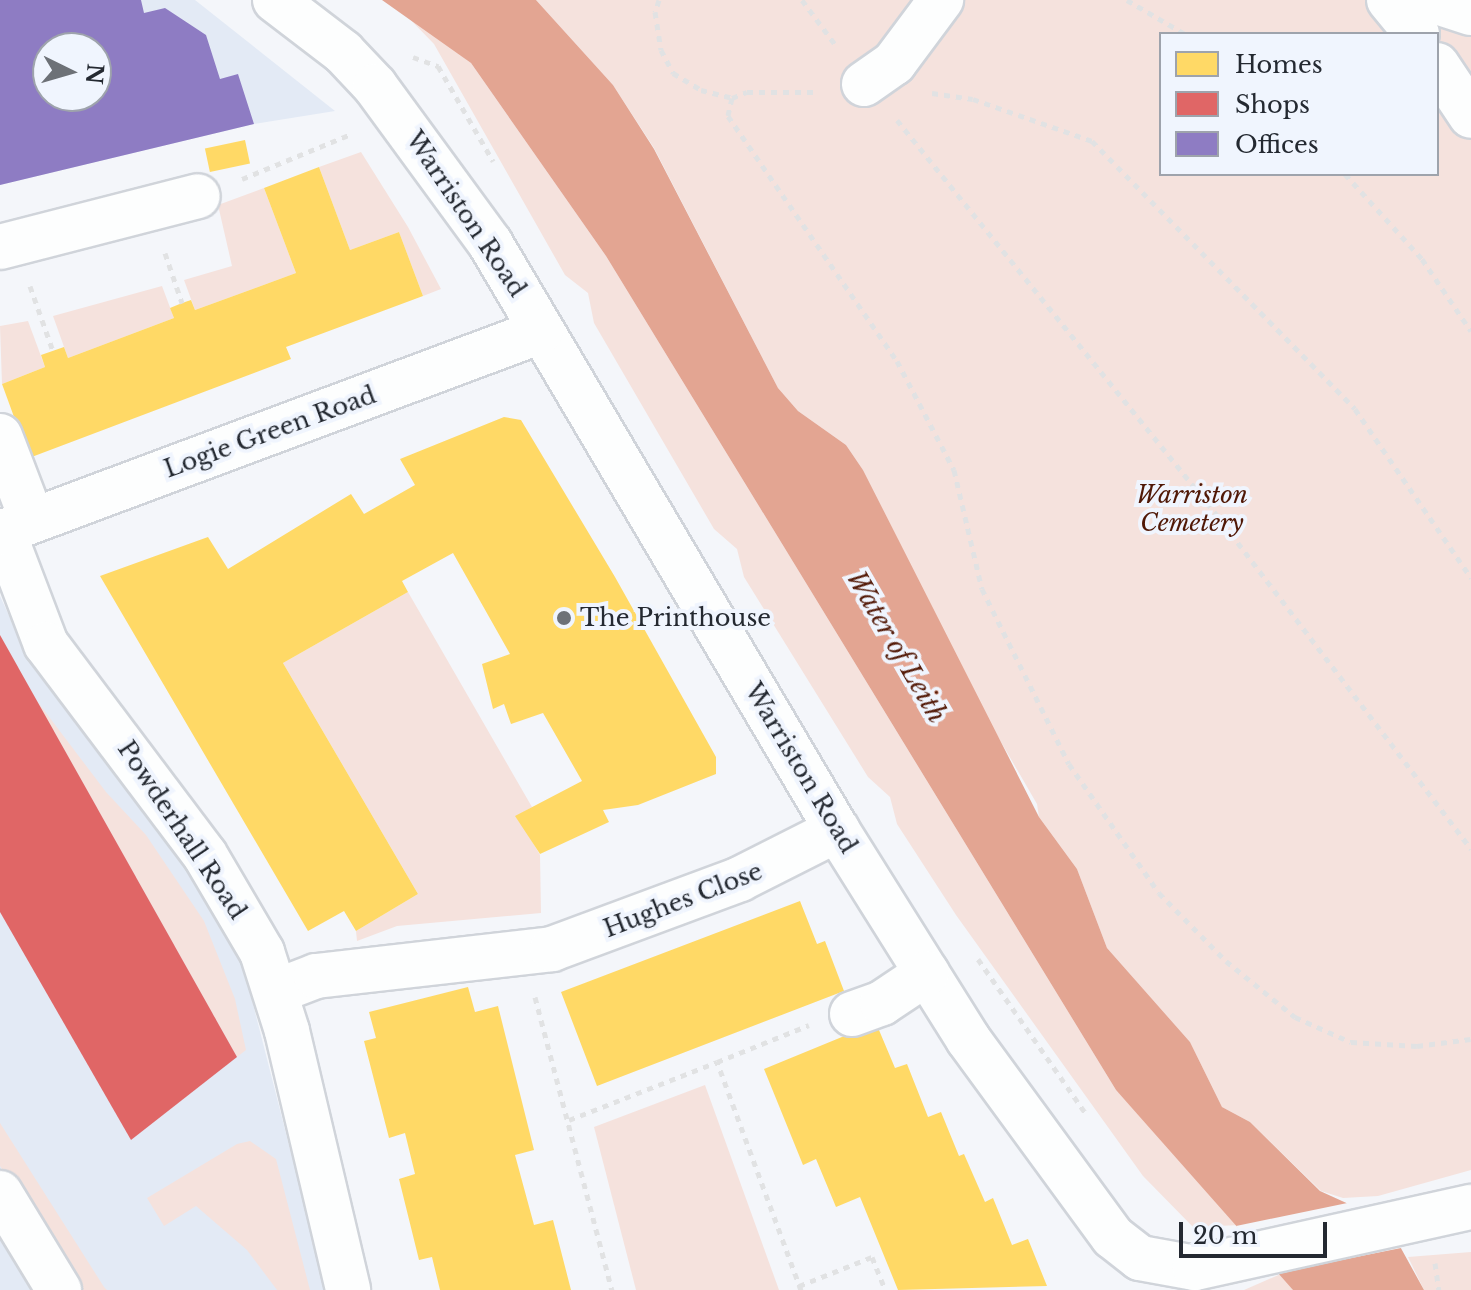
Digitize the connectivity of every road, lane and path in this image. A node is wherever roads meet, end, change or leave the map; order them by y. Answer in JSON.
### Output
{"nodes":[{"id":1,"x":275,"y":0,"type":"edge"},
{"id":2,"x":659,"y":0,"type":"edge"},
{"id":3,"x":802,"y":0,"type":"edge"},
{"id":4,"x":941,"y":0,"type":"edge"},
{"id":5,"x":1127,"y":0,"type":"edge"},
{"id":6,"x":1389,"y":0,"type":"edge"},
{"id":7,"x":1431,"y":0,"type":"edge"},
{"id":8,"x":1471,"y":13,"type":"edge"},
{"id":9,"x":1182,"y":32,"type":"edge"},
{"id":10,"x":1415,"y":32,"type":"edge"},
{"id":11,"x":1439,"y":68,"type":"edge"},
{"id":12,"x":864,"y":84,"type":"junction"},
{"id":13,"x":732,"y":98,"type":"junction"},
{"id":14,"x":395,"y":111,"type":"junction"},
{"id":15,"x":1471,"y":116,"type":"edge"},
{"id":16,"x":1347,"y":176,"type":"edge"},
{"id":17,"x":198,"y":196,"type":"joint"},
{"id":18,"x":7,"y":245,"type":"edge"},
{"id":19,"x":541,"y":331,"type":"junction"},
{"id":20,"x":1471,"y":331,"type":"edge"},
{"id":21,"x":53,"y":351,"type":"dead end"},
{"id":22,"x":0,"y":436,"type":"edge"},
{"id":23,"x":12,"y":528,"type":"edge"},
{"id":24,"x":1471,"y":578,"type":"edge"},
{"id":25,"x":837,"y":830,"type":"junction"},
{"id":26,"x":1471,"y":849,"type":"edge"},
{"id":27,"x":523,"y":954,"type":"junction"},
{"id":28,"x":927,"y":973,"type":"junction"},
{"id":29,"x":277,"y":991,"type":"junction"},
{"id":30,"x":838,"y":1017,"type":"joint"},
{"id":31,"x":1471,"y":1039,"type":"edge"},
{"id":32,"x":717,"y":1062,"type":"junction"},
{"id":33,"x":569,"y":1120,"type":"junction"},
{"id":34,"x":0,"y":1193,"type":"edge"},
{"id":35,"x":1471,"y":1207,"type":"edge"},
{"id":36,"x":800,"y":1288,"type":"edge"},
{"id":37,"x":59,"y":1290,"type":"edge"},
{"id":38,"x":348,"y":1290,"type":"edge"},
{"id":39,"x":612,"y":1290,"type":"edge"},
{"id":40,"x":885,"y":1290,"type":"edge"}],
"edges":[{"from":1,"to":14,"type":"street","name":"Warriston Road"},
{"from":2,"to":13,"type":"path"},
{"from":3,"to":12,"type":"path"},
{"from":4,"to":12,"type":"street"},
{"from":5,"to":9,"type":"path"},
{"from":6,"to":10,"type":"street"},
{"from":7,"to":8,"type":"street"},
{"from":11,"to":15,"type":"street"},
{"from":12,"to":13,"type":"path"},
{"from":12,"to":24,"type":"path"},
{"from":12,"to":26,"type":"path"},
{"from":13,"to":31,"type":"path"},
{"from":14,"to":17,"type":"path"},
{"from":14,"to":19,"type":"street","name":"Warriston Road"},
{"from":16,"to":20,"type":"path"},
{"from":17,"to":18,"type":"street"},
{"from":18,"to":21,"type":"path"},
{"from":19,"to":23,"type":"street","name":"Logie Green Road"},
{"from":19,"to":25,"type":"street","name":"Warriston Road"},
{"from":22,"to":23,"type":"street","name":"Powderhall Road"},
{"from":23,"to":29,"type":"street","name":"Powderhall Road"},
{"from":25,"to":27,"type":"street","name":"Hughes Close"},
{"from":25,"to":28,"type":"street","name":"Warriston Road"},
{"from":27,"to":29,"type":"street","name":"Hughes Close"},
{"from":27,"to":33,"type":"path"},
{"from":28,"to":30,"type":"street"},
{"from":28,"to":35,"type":"street","name":"Warriston Road"},
{"from":29,"to":38,"type":"street","name":"Powderhall Road"},
{"from":30,"to":32,"type":"path"},
{"from":32,"to":33,"type":"path"},
{"from":32,"to":36,"type":"path"},
{"from":33,"to":39,"type":"path"},
{"from":34,"to":37,"type":"street"},
{"from":36,"to":40,"type":"path"}]}
